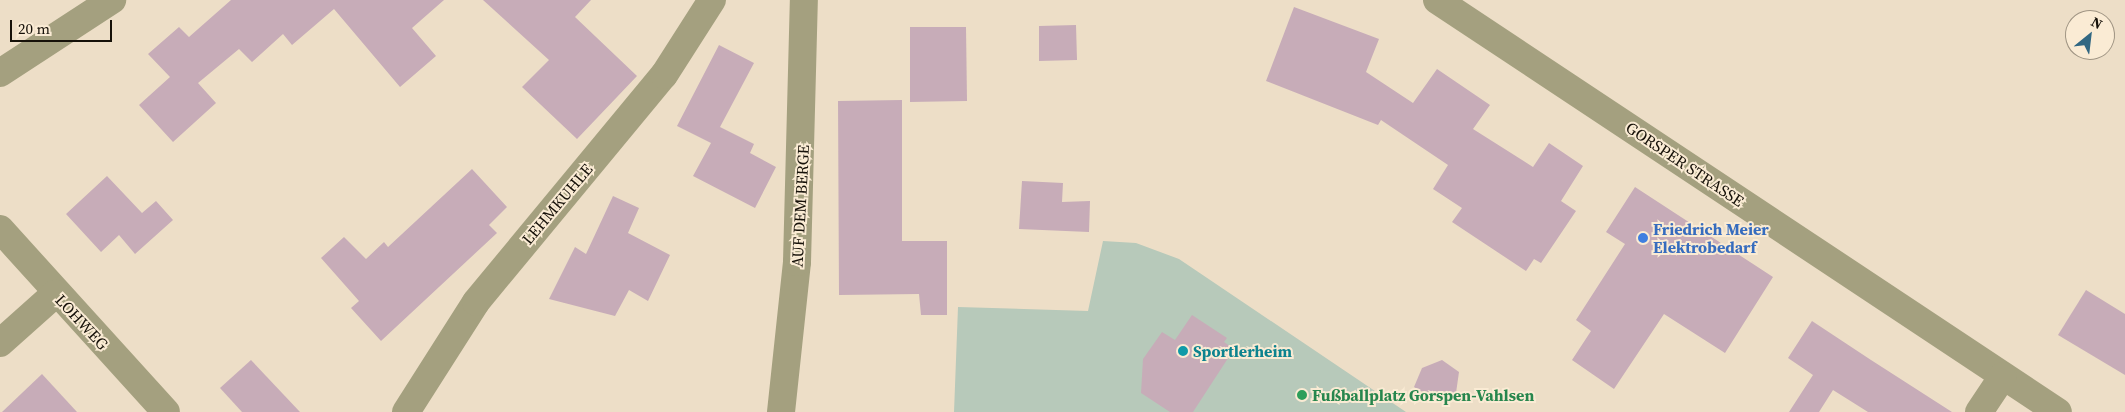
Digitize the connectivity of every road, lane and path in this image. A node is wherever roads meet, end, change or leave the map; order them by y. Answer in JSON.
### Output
{"nodes":[{"id":1,"x":112,"y":0,"type":"edge"},
{"id":2,"x":712,"y":0,"type":"edge"},
{"id":3,"x":804,"y":0,"type":"edge"},
{"id":4,"x":1437,"y":0,"type":"edge"},
{"id":5,"x":0,"y":73,"type":"edge"},
{"id":6,"x":0,"y":229,"type":"edge"},
{"id":7,"x":55,"y":294,"type":"junction"},
{"id":8,"x":0,"y":343,"type":"edge"},
{"id":9,"x":2002,"y":376,"type":"junction"},
{"id":10,"x":166,"y":412,"type":"edge"},
{"id":11,"x":406,"y":412,"type":"edge"},
{"id":12,"x":781,"y":412,"type":"edge"},
{"id":13,"x":1979,"y":412,"type":"edge"},
{"id":14,"x":2058,"y":412,"type":"edge"}],
"edges":[{"from":1,"to":5,"type":"street"},
{"from":2,"to":11,"type":"street","name":"LEHMKUHLE"},
{"from":3,"to":12,"type":"street","name":"AUF DEM BERGE"},
{"from":4,"to":9,"type":"street","name":"GORSPER STRASSE"},
{"from":6,"to":7,"type":"street","name":"LOHWEG"},
{"from":7,"to":8,"type":"street"},
{"from":7,"to":10,"type":"street","name":"LOHWEG"},
{"from":9,"to":13,"type":"street"},
{"from":9,"to":14,"type":"street","name":"GORSPER STRASSE"}]}
